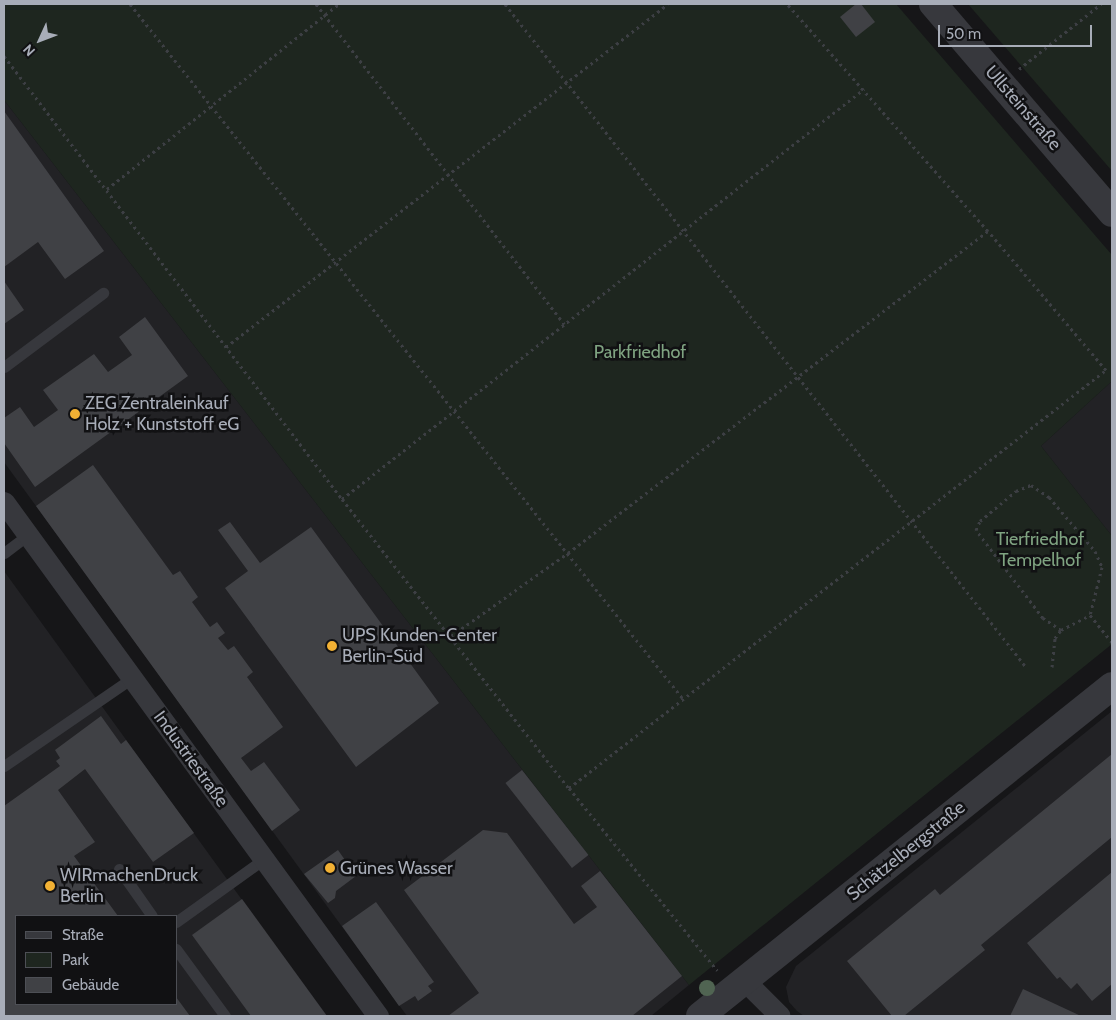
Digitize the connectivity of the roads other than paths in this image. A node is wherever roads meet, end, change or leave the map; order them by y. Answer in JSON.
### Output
{"nodes":[{"id":1,"x":933,"y":4,"type":"edge"},
{"id":2,"x":1112,"y":213,"type":"edge"},
{"id":3,"x":103,"y":293,"type":"dead end"},
{"id":4,"x":4,"y":367,"type":"edge"},
{"id":5,"x":4,"y":502,"type":"edge"},
{"id":6,"x":28,"y":535,"type":"junction"},
{"id":7,"x":4,"y":553,"type":"edge"},
{"id":8,"x":132,"y":678,"type":"junction"},
{"id":9,"x":1112,"y":686,"type":"edge"},
{"id":10,"x":4,"y":766,"type":"edge"},
{"id":11,"x":264,"y":859,"type":"junction"},
{"id":12,"x":119,"y":869,"type":"dead end"},
{"id":13,"x":151,"y":915,"type":"edge"},
{"id":14,"x":178,"y":921,"type":"edge"},
{"id":15,"x":178,"y":952,"type":"edge"},
{"id":16,"x":745,"y":981,"type":"junction"},
{"id":17,"x":225,"y":1016,"type":"edge"},
{"id":18,"x":378,"y":1016,"type":"edge"},
{"id":19,"x":700,"y":1016,"type":"edge"},
{"id":20,"x":780,"y":1016,"type":"edge"}],
"edges":[{"from":1,"to":2,"type":"street","name":"Ullsteinstraße"},
{"from":3,"to":4,"type":"lane"},
{"from":5,"to":6,"type":"street","name":"Industriestraße"},
{"from":6,"to":7,"type":"lane"},
{"from":6,"to":8,"type":"street","name":"Industriestraße"},
{"from":8,"to":10,"type":"lane"},
{"from":8,"to":11,"type":"street","name":"Industriestraße"},
{"from":9,"to":16,"type":"street","name":"Schätzelbergstraße"},
{"from":11,"to":14,"type":"lane"},
{"from":11,"to":18,"type":"street","name":"Industriestraße"},
{"from":12,"to":13,"type":"lane"},
{"from":15,"to":17,"type":"lane"},
{"from":16,"to":19,"type":"street","name":"Schätzelbergstraße"},
{"from":16,"to":20,"type":"street"}]}
